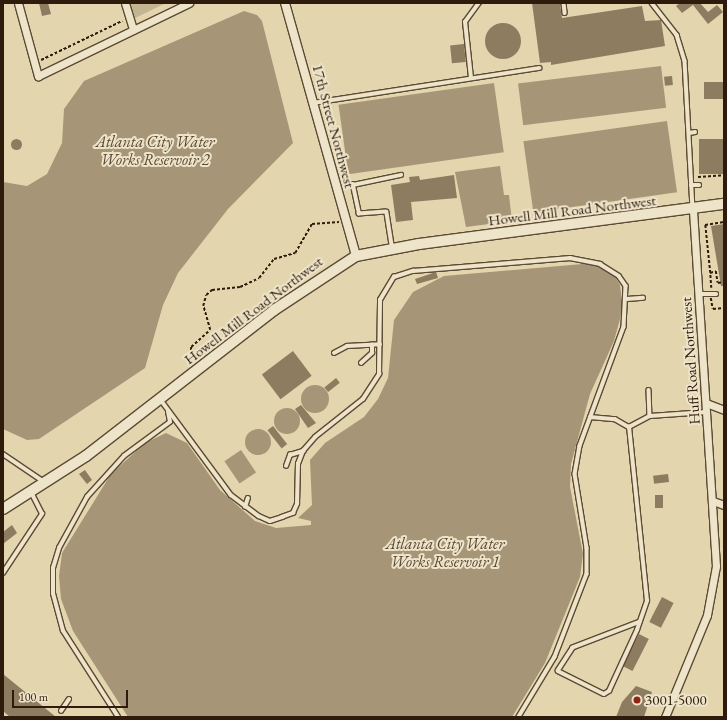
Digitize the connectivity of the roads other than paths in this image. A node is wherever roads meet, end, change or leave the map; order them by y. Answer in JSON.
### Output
{"nodes":[{"id":1,"x":18,"y":3,"type":"edge"},
{"id":2,"x":125,"y":3,"type":"edge"},
{"id":3,"x":189,"y":3,"type":"edge"},
{"id":4,"x":285,"y":3,"type":"edge"},
{"id":5,"x":479,"y":3,"type":"edge"},
{"id":6,"x":564,"y":3,"type":"edge"},
{"id":7,"x":652,"y":3,"type":"edge"},
{"id":8,"x":565,"y":13,"type":"dead end"},
{"id":9,"x":133,"y":30,"type":"junction"},
{"id":10,"x":539,"y":68,"type":"dead end"},
{"id":11,"x":472,"y":78,"type":"junction"},
{"id":12,"x":313,"y":103,"type":"junction"},
{"id":13,"x":695,"y":132,"type":"dead end"},
{"id":14,"x":689,"y":133,"type":"junction"},
{"id":15,"x":401,"y":175,"type":"dead end"},
{"id":16,"x":699,"y":184,"type":"dead end"},
{"id":17,"x":691,"y":185,"type":"junction"},
{"id":18,"x":724,"y":204,"type":"edge"},
{"id":19,"x":693,"y":209,"type":"junction"},
{"id":20,"x":392,"y":249,"type":"junction"},
{"id":21,"x":356,"y":256,"type":"junction"},
{"id":22,"x":699,"y":294,"type":"junction"},
{"id":23,"x":716,"y":294,"type":"dead end"},
{"id":24,"x":642,"y":298,"type":"dead end"},
{"id":25,"x":627,"y":299,"type":"junction"},
{"id":26,"x":375,"y":317,"type":"dead end"},
{"id":27,"x":380,"y":317,"type":"junction"},
{"id":28,"x":380,"y":344,"type":"junction"},
{"id":29,"x":372,"y":345,"type":"junction"},
{"id":30,"x":334,"y":353,"type":"dead end"},
{"id":31,"x":361,"y":363,"type":"dead end"},
{"id":32,"x":648,"y":390,"type":"dead end"},
{"id":33,"x":160,"y":399,"type":"junction"},
{"id":34,"x":706,"y":403,"type":"junction"},
{"id":35,"x":724,"y":410,"type":"edge"},
{"id":36,"x":168,"y":411,"type":"junction"},
{"id":37,"x":707,"y":412,"type":"junction"},
{"id":38,"x":650,"y":416,"type":"junction"},
{"id":39,"x":590,"y":417,"type":"junction"},
{"id":40,"x":629,"y":427,"type":"junction"},
{"id":41,"x":303,"y":451,"type":"junction"},
{"id":42,"x":3,"y":454,"type":"edge"},
{"id":43,"x":286,"y":466,"type":"dead end"},
{"id":44,"x":46,"y":483,"type":"junction"},
{"id":45,"x":31,"y":492,"type":"junction"},
{"id":46,"x":248,"y":498,"type":"dead end"},
{"id":47,"x":712,"y":501,"type":"junction"},
{"id":48,"x":724,"y":505,"type":"edge"},
{"id":49,"x":245,"y":507,"type":"junction"},
{"id":50,"x":3,"y":509,"type":"edge"},
{"id":51,"x":3,"y":573,"type":"edge"},
{"id":52,"x":640,"y":622,"type":"junction"},
{"id":53,"x":69,"y":699,"type":"dead end"},
{"id":54,"x":60,"y":711,"type":"dead end"},
{"id":55,"x":118,"y":717,"type":"edge"},
{"id":56,"x":519,"y":717,"type":"edge"},
{"id":57,"x":665,"y":717,"type":"edge"}],
"edges":[{"from":1,"to":9,"type":"street"},
{"from":2,"to":9,"type":"street"},
{"from":3,"to":9,"type":"street"},
{"from":4,"to":12,"type":"street","name":"17th Street Northwest"},
{"from":5,"to":11,"type":"lane"},
{"from":6,"to":8,"type":"lane"},
{"from":7,"to":14,"type":"lane","name":"Huff Road Northwest"},
{"from":10,"to":11,"type":"lane"},
{"from":11,"to":12,"type":"lane"},
{"from":12,"to":21,"type":"street","name":"17th Street Northwest"},
{"from":13,"to":14,"type":"lane"},
{"from":14,"to":17,"type":"lane","name":"Huff Road Northwest"},
{"from":15,"to":20,"type":"lane"},
{"from":16,"to":17,"type":"lane"},
{"from":17,"to":19,"type":"lane","name":"Huff Road Northwest"},
{"from":18,"to":19,"type":"main road","name":"Howell Mill Road Northwest"},
{"from":19,"to":20,"type":"main road","name":"Howell Mill Road Northwest"},
{"from":19,"to":22,"type":"street","name":"Huff Road Northwest"},
{"from":20,"to":21,"type":"main road","name":"Howell Mill Road Northwest"},
{"from":21,"to":33,"type":"main road","name":"Howell Mill Road Northwest"},
{"from":22,"to":23,"type":"lane"},
{"from":22,"to":34,"type":"street","name":"Huff Road Northwest"},
{"from":24,"to":25,"type":"lane"},
{"from":25,"to":27,"type":"lane"},
{"from":25,"to":39,"type":"lane"},
{"from":26,"to":27,"type":"lane"},
{"from":27,"to":28,"type":"lane"},
{"from":28,"to":29,"type":"lane"},
{"from":28,"to":41,"type":"lane"},
{"from":29,"to":30,"type":"lane"},
{"from":29,"to":31,"type":"lane"},
{"from":32,"to":38,"type":"lane"},
{"from":33,"to":36,"type":"lane"},
{"from":33,"to":44,"type":"main road","name":"Howell Mill Road Northwest"},
{"from":34,"to":35,"type":"street"},
{"from":34,"to":37,"type":"street","name":"Huff Road Northwest"},
{"from":36,"to":49,"type":"lane"},
{"from":36,"to":55,"type":"lane"},
{"from":37,"to":38,"type":"lane"},
{"from":37,"to":47,"type":"street","name":"Huff Road Northwest"},
{"from":38,"to":40,"type":"lane"},
{"from":39,"to":40,"type":"lane"},
{"from":39,"to":56,"type":"lane"},
{"from":40,"to":52,"type":"lane"},
{"from":41,"to":43,"type":"lane"},
{"from":41,"to":49,"type":"lane"},
{"from":42,"to":44,"type":"lane"},
{"from":44,"to":45,"type":"main road","name":"Howell Mill Road Northwest"},
{"from":45,"to":50,"type":"main road","name":"Howell Mill Road Northwest"},
{"from":45,"to":51,"type":"lane"},
{"from":46,"to":49,"type":"lane"},
{"from":47,"to":48,"type":"street"},
{"from":47,"to":57,"type":"street","name":"Huff Road Northwest"},
{"from":52,"to":52,"type":"lane"},
{"from":53,"to":54,"type":"lane"}]}
